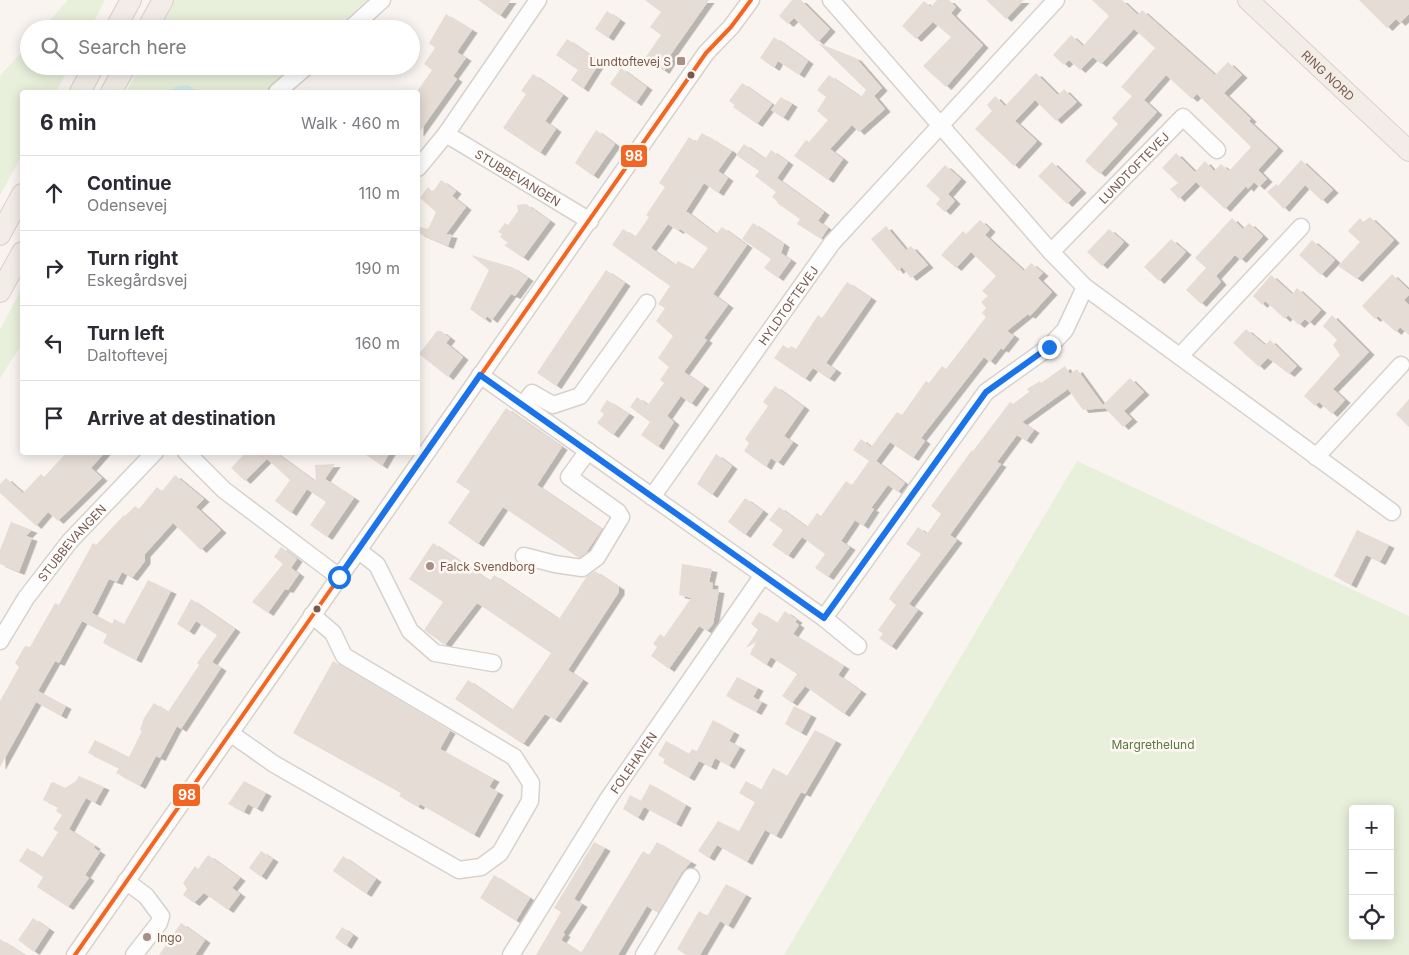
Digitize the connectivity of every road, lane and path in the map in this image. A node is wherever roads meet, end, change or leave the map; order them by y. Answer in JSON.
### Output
{"nodes":[{"id":1,"x":116,"y":0,"type":"edge"},
{"id":2,"x":131,"y":0,"type":"edge"},
{"id":3,"x":163,"y":0,"type":"edge"},
{"id":4,"x":382,"y":0,"type":"edge"},
{"id":5,"x":538,"y":0,"type":"edge"},
{"id":6,"x":737,"y":0,"type":"edge"},
{"id":7,"x":751,"y":0,"type":"edge"},
{"id":8,"x":831,"y":0,"type":"edge"},
{"id":9,"x":1056,"y":0,"type":"edge"},
{"id":10,"x":1248,"y":0,"type":"edge"},
{"id":11,"x":106,"y":20,"type":"edge"},
{"id":12,"x":120,"y":20,"type":"edge"},
{"id":13,"x":152,"y":20,"type":"edge"},
{"id":14,"x":360,"y":20,"type":"edge"},
{"id":15,"x":706,"y":53,"type":"junction"},
{"id":16,"x":78,"y":75,"type":"edge"},
{"id":17,"x":89,"y":75,"type":"edge"},
{"id":18,"x":121,"y":75,"type":"edge"},
{"id":19,"x":297,"y":75,"type":"edge"},
{"id":20,"x":71,"y":90,"type":"edge"},
{"id":21,"x":81,"y":90,"type":"edge"},
{"id":22,"x":112,"y":90,"type":"edge"},
{"id":23,"x":279,"y":90,"type":"edge"},
{"id":24,"x":940,"y":126,"type":"junction"},
{"id":25,"x":446,"y":134,"type":"junction"},
{"id":26,"x":1217,"y":150,"type":"dead end"},
{"id":27,"x":1409,"y":151,"type":"edge"},
{"id":28,"x":420,"y":166,"type":"edge"},
{"id":29,"x":20,"y":193,"type":"edge"},
{"id":30,"x":20,"y":198,"type":"edge"},
{"id":31,"x":590,"y":221,"type":"junction"},
{"id":32,"x":1301,"y":227,"type":"dead end"},
{"id":33,"x":2,"y":231,"type":"edge"},
{"id":34,"x":1051,"y":252,"type":"junction"},
{"id":35,"x":20,"y":256,"type":"edge"},
{"id":36,"x":1085,"y":287,"type":"junction"},
{"id":37,"x":0,"y":292,"type":"edge"},
{"id":38,"x":647,"y":303,"type":"dead end"},
{"id":39,"x":1180,"y":356,"type":"junction"},
{"id":40,"x":1401,"y":365,"type":"dead end"},
{"id":41,"x":480,"y":375,"type":"junction"},
{"id":42,"x":523,"y":405,"type":"junction"},
{"id":43,"x":588,"y":451,"type":"junction"},
{"id":44,"x":152,"y":455,"type":"edge"},
{"id":45,"x":189,"y":455,"type":"edge"},
{"id":46,"x":1316,"y":457,"type":"junction"},
{"id":47,"x":652,"y":497,"type":"junction"},
{"id":48,"x":1392,"y":512,"type":"dead end"},
{"id":49,"x":358,"y":550,"type":"junction"},
{"id":50,"x":524,"y":556,"type":"dead end"},
{"id":51,"x":763,"y":575,"type":"junction"},
{"id":52,"x":339,"y":577,"type":"junction"},
{"id":53,"x":312,"y":615,"type":"junction"},
{"id":54,"x":824,"y":618,"type":"junction"},
{"id":55,"x":0,"y":641,"type":"edge"},
{"id":56,"x":858,"y":646,"type":"dead end"},
{"id":57,"x":494,"y":663,"type":"dead end"},
{"id":58,"x":230,"y":733,"type":"junction"},
{"id":59,"x":691,"y":877,"type":"dead end"},
{"id":60,"x":126,"y":881,"type":"junction"},
{"id":61,"x":75,"y":955,"type":"edge"},
{"id":62,"x":134,"y":955,"type":"edge"},
{"id":63,"x":512,"y":955,"type":"edge"},
{"id":64,"x":644,"y":955,"type":"edge"}],
"edges":[{"from":1,"to":11,"type":"main road"},
{"from":2,"to":12,"type":"main road"},
{"from":3,"to":13,"type":"main road"},
{"from":4,"to":14,"type":"street"},
{"from":5,"to":25,"type":"street"},
{"from":6,"to":15,"type":"street"},
{"from":7,"to":15,"type":"street"},
{"from":8,"to":24,"type":"street"},
{"from":9,"to":24,"type":"street"},
{"from":10,"to":27,"type":"main road","name":"RING NORD"},
{"from":15,"to":31,"type":"street"},
{"from":16,"to":20,"type":"main road"},
{"from":17,"to":21,"type":"main road"},
{"from":18,"to":22,"type":"main road"},
{"from":19,"to":23,"type":"street"},
{"from":24,"to":34,"type":"street"},
{"from":24,"to":47,"type":"street","name":"HYLDTOFTEVEJ"},
{"from":25,"to":28,"type":"street"},
{"from":25,"to":31,"type":"street","name":"STUBBEVANGEN"},
{"from":26,"to":34,"type":"street","name":"LUNDTOFTEVEJ"},
{"from":29,"to":33,"type":"main road"},
{"from":30,"to":33,"type":"main road"},
{"from":31,"to":41,"type":"street"},
{"from":32,"to":39,"type":"street"},
{"from":34,"to":36,"type":"street"},
{"from":35,"to":37,"type":"main road"},
{"from":36,"to":39,"type":"street"},
{"from":36,"to":54,"type":"street"},
{"from":38,"to":42,"type":"street"},
{"from":39,"to":46,"type":"street"},
{"from":40,"to":46,"type":"street"},
{"from":41,"to":42,"type":"street"},
{"from":41,"to":49,"type":"street"},
{"from":42,"to":43,"type":"street"},
{"from":43,"to":47,"type":"street"},
{"from":43,"to":50,"type":"street"},
{"from":44,"to":55,"type":"street","name":"STUBBEVANGEN"},
{"from":45,"to":52,"type":"street"},
{"from":46,"to":48,"type":"street"},
{"from":47,"to":51,"type":"street"},
{"from":49,"to":52,"type":"street"},
{"from":49,"to":57,"type":"street"},
{"from":51,"to":54,"type":"street"},
{"from":51,"to":63,"type":"street","name":"FOLEHAVEN"},
{"from":52,"to":53,"type":"street"},
{"from":53,"to":58,"type":"street"},
{"from":53,"to":58,"type":"street"},
{"from":54,"to":56,"type":"street"},
{"from":58,"to":60,"type":"street"},
{"from":59,"to":64,"type":"street"},
{"from":60,"to":61,"type":"street"},
{"from":60,"to":62,"type":"street"}]}
